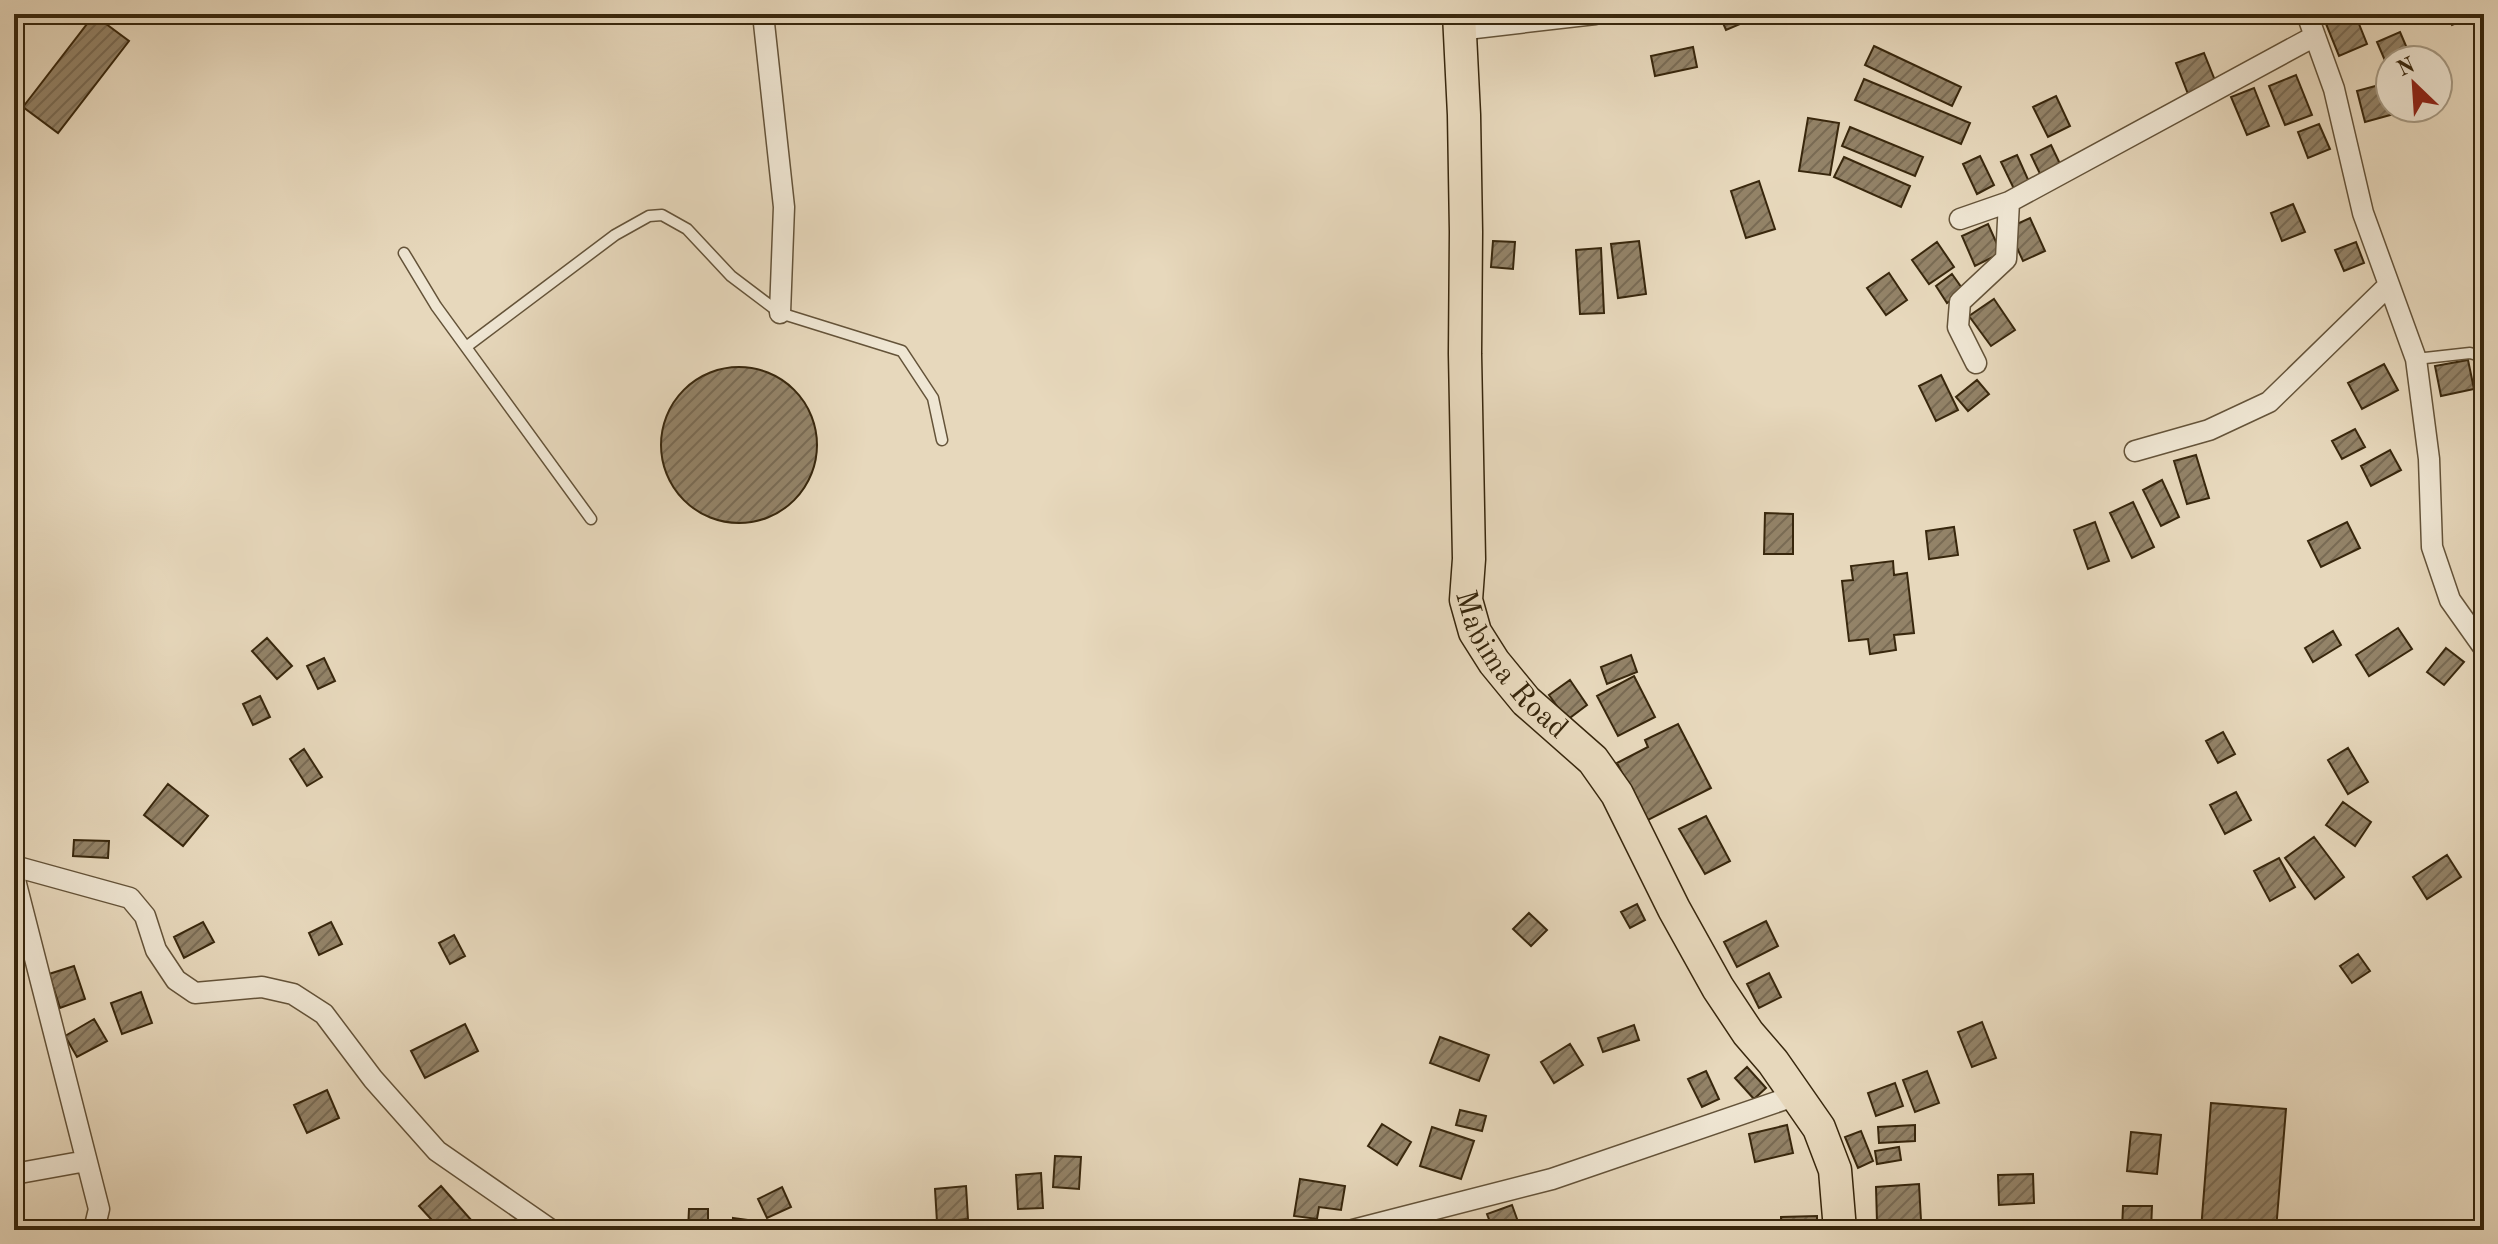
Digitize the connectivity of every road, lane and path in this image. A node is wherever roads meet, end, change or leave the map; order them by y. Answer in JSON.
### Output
{"nodes":[{"id":1,"x":763,"y":14,"type":"edge"},
{"id":2,"x":1595,"y":14,"type":"edge"},
{"id":3,"x":2307,"y":14,"type":"edge"},
{"id":4,"x":1459,"y":22,"type":"edge"},
{"id":5,"x":2315,"y":36,"type":"junction"},
{"id":6,"x":2009,"y":202,"type":"junction"},
{"id":7,"x":1960,"y":219,"type":"dead end"},
{"id":8,"x":404,"y":253,"type":"dead end"},
{"id":9,"x":2389,"y":285,"type":"junction"},
{"id":10,"x":780,"y":313,"type":"junction"},
{"id":11,"x":466,"y":347,"type":"junction"},
{"id":12,"x":2484,"y":357,"type":"edge"},
{"id":13,"x":2416,"y":359,"type":"junction"},
{"id":14,"x":1976,"y":363,"type":"dead end"},
{"id":15,"x":942,"y":440,"type":"dead end"},
{"id":16,"x":2135,"y":451,"type":"dead end"},
{"id":17,"x":591,"y":519,"type":"dead end"},
{"id":18,"x":2484,"y":648,"type":"edge"},
{"id":19,"x":14,"y":866,"type":"edge"},
{"id":20,"x":14,"y":876,"type":"edge"},
{"id":21,"x":1797,"y":1095,"type":"junction"},
{"id":22,"x":86,"y":1161,"type":"junction"},
{"id":23,"x":14,"y":1174,"type":"edge"},
{"id":24,"x":94,"y":1230,"type":"edge"},
{"id":25,"x":551,"y":1230,"type":"edge"},
{"id":26,"x":1353,"y":1230,"type":"edge"},
{"id":27,"x":1840,"y":1230,"type":"edge"}],
"edges":[{"from":1,"to":10,"type":"street"},
{"from":2,"to":4,"type":"street"},
{"from":3,"to":5,"type":"street"},
{"from":4,"to":21,"type":"main road","name":"Mabima Road"},
{"from":5,"to":6,"type":"street"},
{"from":5,"to":9,"type":"street"},
{"from":6,"to":7,"type":"street"},
{"from":6,"to":14,"type":"street"},
{"from":8,"to":11,"type":"lane"},
{"from":9,"to":13,"type":"street"},
{"from":9,"to":16,"type":"street"},
{"from":10,"to":11,"type":"lane"},
{"from":10,"to":15,"type":"lane"},
{"from":11,"to":17,"type":"lane"},
{"from":12,"to":13,"type":"lane"},
{"from":13,"to":18,"type":"street"},
{"from":19,"to":25,"type":"street"},
{"from":20,"to":22,"type":"street"},
{"from":21,"to":26,"type":"street"},
{"from":21,"to":27,"type":"main road","name":"Mabima Road"},
{"from":22,"to":23,"type":"street"},
{"from":22,"to":24,"type":"street"}]}
